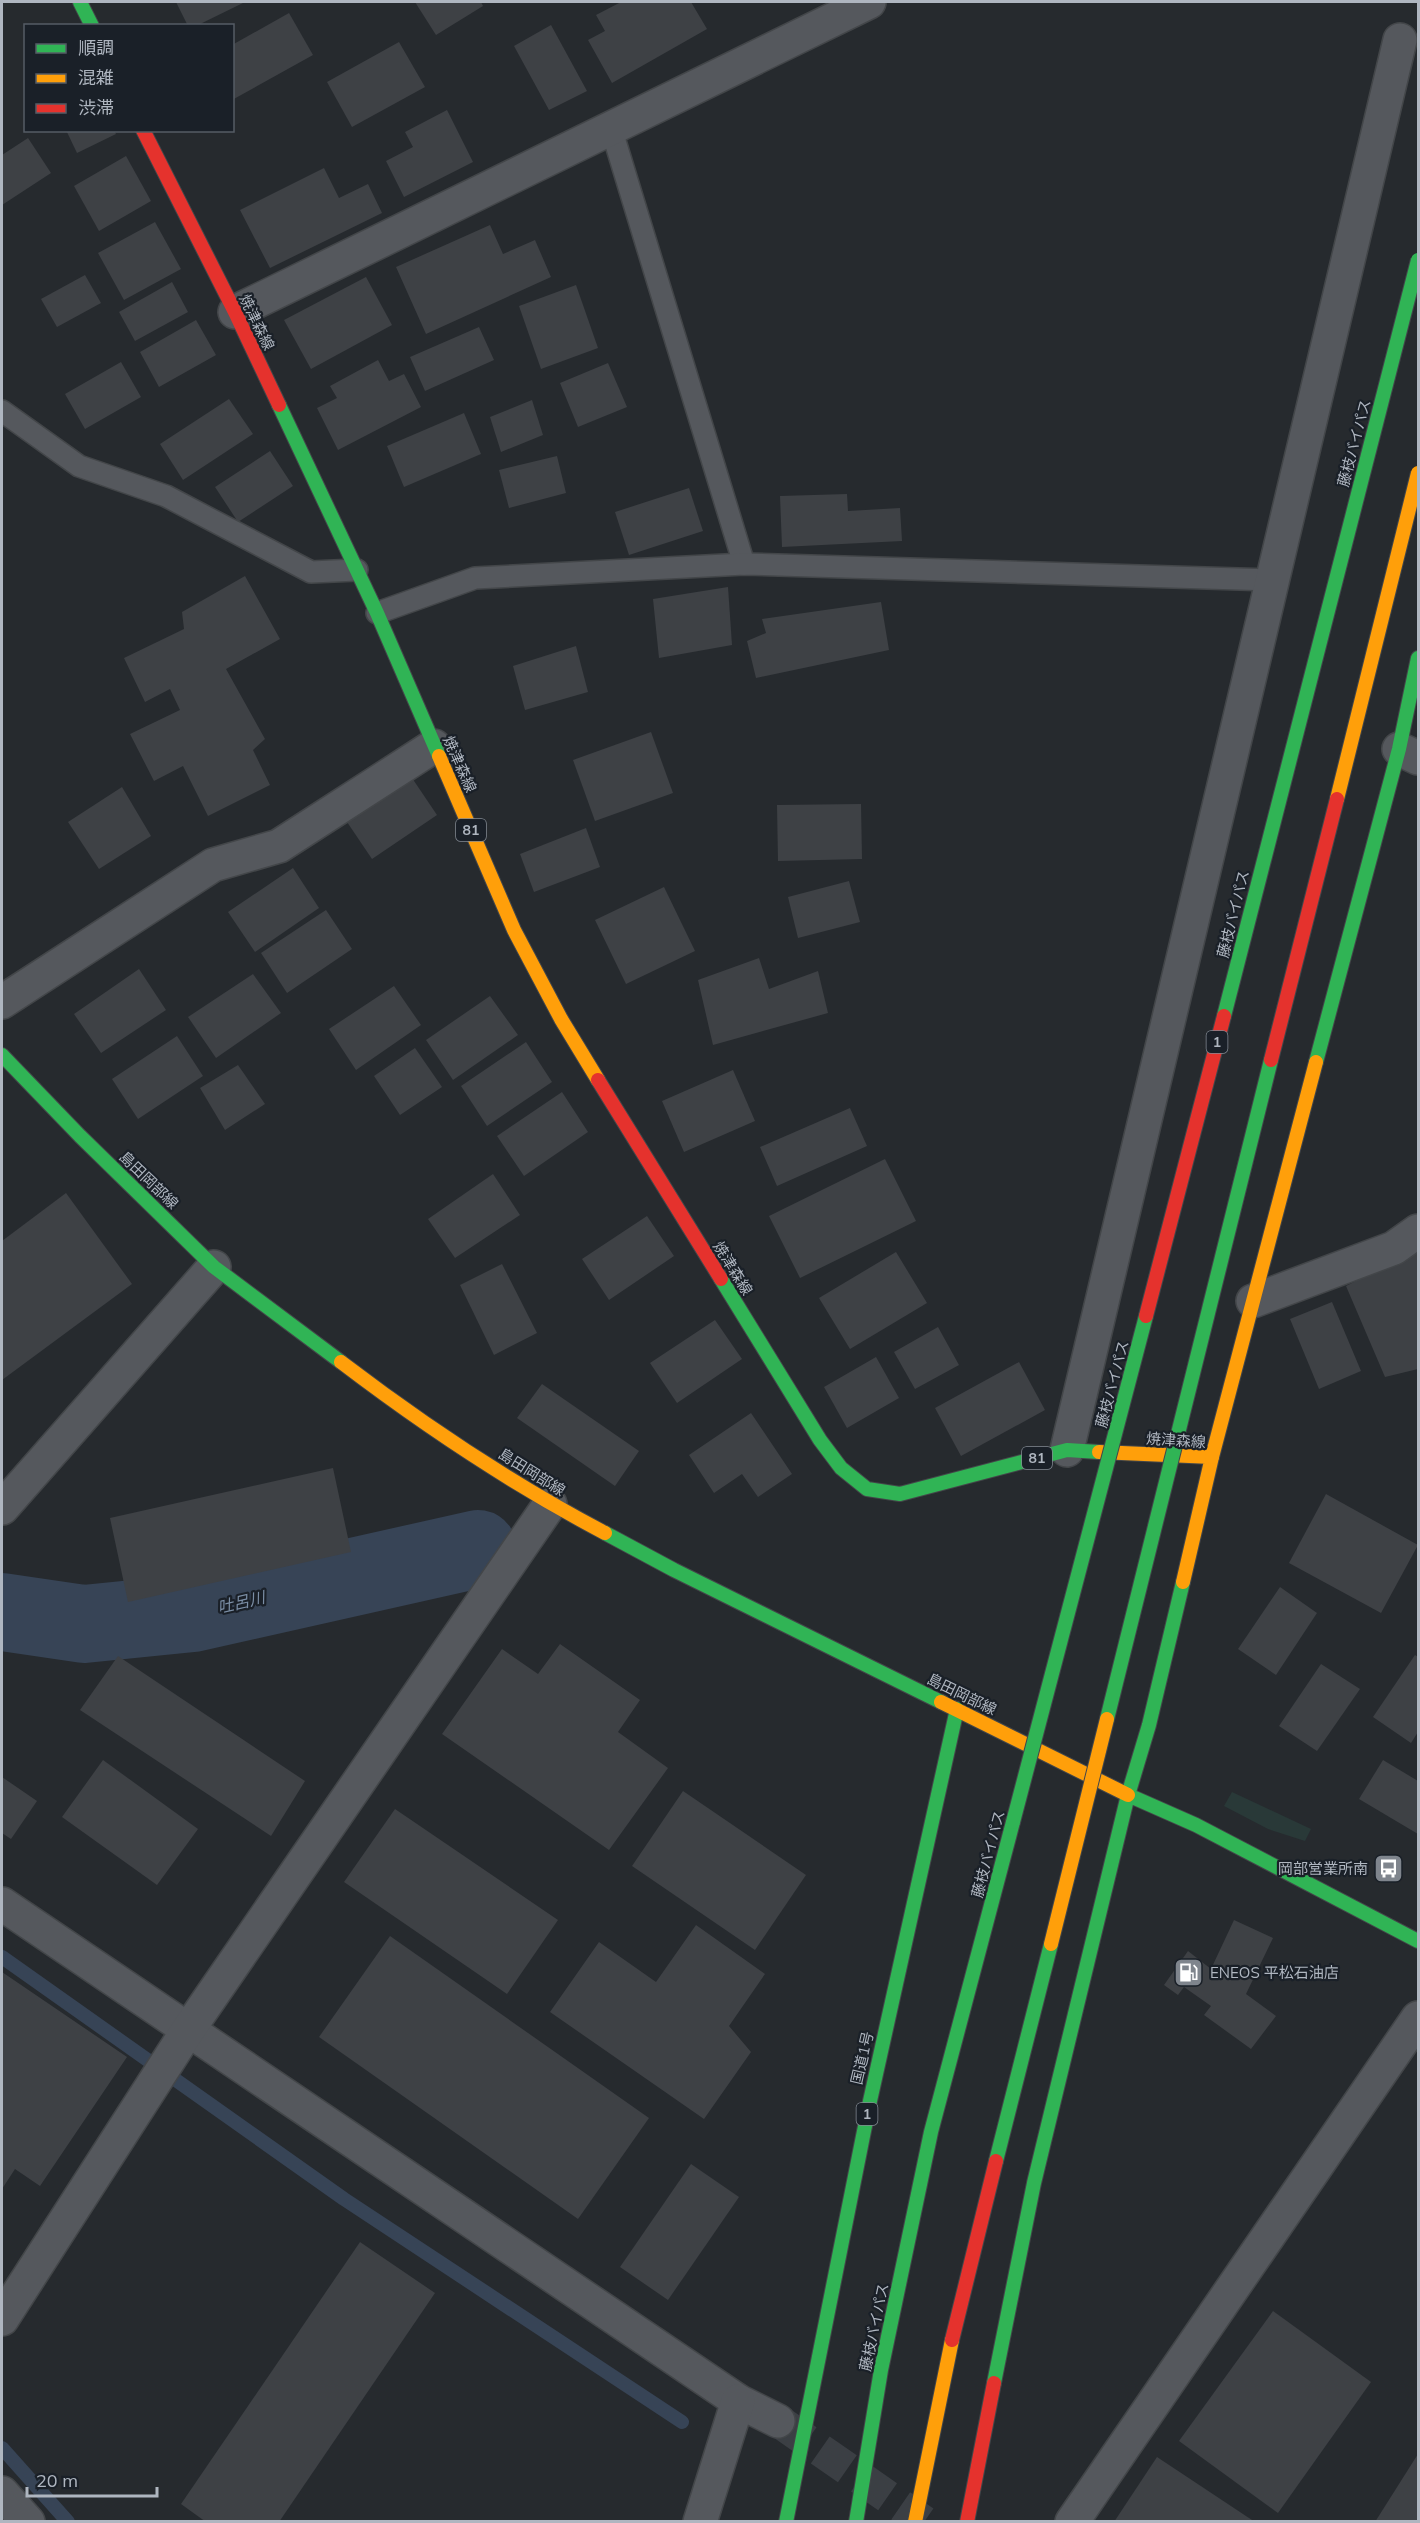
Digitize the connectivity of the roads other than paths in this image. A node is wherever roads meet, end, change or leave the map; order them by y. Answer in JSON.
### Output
{"nodes":[{"id":1,"x":80,"y":2,"type":"edge"},
{"id":2,"x":870,"y":2,"type":"edge"},
{"id":3,"x":91,"y":24,"type":"edge"},
{"id":4,"x":1400,"y":40,"type":"dead end"},
{"id":5,"x":611,"y":128,"type":"junction"},
{"id":6,"x":144,"y":132,"type":"edge"},
{"id":7,"x":1419,"y":259,"type":"edge"},
{"id":8,"x":235,"y":312,"type":"junction"},
{"id":9,"x":2,"y":411,"type":"edge"},
{"id":10,"x":1419,"y":473,"type":"edge"},
{"id":11,"x":744,"y":564,"type":"junction"},
{"id":12,"x":357,"y":570,"type":"junction"},
{"id":13,"x":1273,"y":580,"type":"junction"},
{"id":14,"x":377,"y":613,"type":"junction"},
{"id":15,"x":1419,"y":658,"type":"edge"},
{"id":16,"x":434,"y":746,"type":"junction"},
{"id":17,"x":1409,"y":754,"type":"edge"},
{"id":18,"x":2,"y":1002,"type":"edge"},
{"id":19,"x":2,"y":1055,"type":"edge"},
{"id":20,"x":1419,"y":1231,"type":"edge"},
{"id":21,"x":214,"y":1267,"type":"junction"},
{"id":22,"x":1253,"y":1301,"type":"junction"},
{"id":23,"x":1067,"y":1450,"type":"junction"},
{"id":24,"x":1212,"y":1457,"type":"junction"},
{"id":25,"x":550,"y":1504,"type":"junction"},
{"id":26,"x":2,"y":1508,"type":"edge"},
{"id":27,"x":957,"y":1709,"type":"junction"},
{"id":28,"x":1128,"y":1795,"type":"junction"},
{"id":29,"x":2,"y":1904,"type":"edge"},
{"id":30,"x":1419,"y":1941,"type":"edge"},
{"id":31,"x":1419,"y":2018,"type":"edge"},
{"id":32,"x":188,"y":2030,"type":"junction"},
{"id":33,"x":2,"y":2319,"type":"edge"},
{"id":34,"x":738,"y":2401,"type":"junction"},
{"id":35,"x":778,"y":2421,"type":"tunnel mouth"},
{"id":36,"x":2,"y":2493,"type":"edge"},
{"id":37,"x":28,"y":2522,"type":"edge"},
{"id":38,"x":700,"y":2522,"type":"edge"},
{"id":39,"x":786,"y":2522,"type":"edge"},
{"id":40,"x":856,"y":2522,"type":"edge"},
{"id":41,"x":915,"y":2522,"type":"edge"},
{"id":42,"x":967,"y":2522,"type":"edge"},
{"id":43,"x":1072,"y":2522,"type":"edge"}],
"edges":[{"from":1,"to":3,"type":"main road"},
{"from":2,"to":5,"type":"street"},
{"from":4,"to":13,"type":"street"},
{"from":5,"to":8,"type":"street"},
{"from":5,"to":11,"type":"lane"},
{"from":6,"to":8,"type":"main road","name":"焼津森線","number":"81"},
{"from":7,"to":40,"type":"main road","name":"藤枝バイパス","number":"1","bridge":true},
{"from":8,"to":12,"type":"main road","name":"焼津森線","number":"81"},
{"from":9,"to":12,"type":"lane"},
{"from":10,"to":41,"type":"main road","bridge":true},
{"from":11,"to":13,"type":"lane"},
{"from":11,"to":14,"type":"lane"},
{"from":12,"to":14,"type":"main road","name":"焼津森線","number":"81"},
{"from":13,"to":23,"type":"street"},
{"from":14,"to":16,"type":"main road","name":"焼津森線","number":"81"},
{"from":15,"to":17,"type":"main road"},
{"from":16,"to":18,"type":"street"},
{"from":16,"to":23,"type":"main road","name":"焼津森線","number":"81"},
{"from":17,"to":22,"type":"main road"},
{"from":19,"to":21,"type":"main road","name":"島田岡部線"},
{"from":20,"to":22,"type":"street"},
{"from":21,"to":25,"type":"main road","name":"島田岡部線"},
{"from":21,"to":26,"type":"street"},
{"from":22,"to":24,"type":"main road"},
{"from":23,"to":24,"type":"main road","name":"焼津森線","number":"81"},
{"from":24,"to":28,"type":"main road","name":"焼津森線"},
{"from":25,"to":27,"type":"main road","name":"島田岡部線"},
{"from":25,"to":32,"type":"street"},
{"from":27,"to":28,"type":"main road","name":"島田岡部線"},
{"from":27,"to":39,"type":"main road","name":"国道1号","number":"1"},
{"from":28,"to":30,"type":"main road"},
{"from":28,"to":42,"type":"main road"},
{"from":29,"to":32,"type":"street"},
{"from":31,"to":43,"type":"street"},
{"from":32,"to":33,"type":"street"},
{"from":32,"to":34,"type":"street"},
{"from":34,"to":35,"type":"street"},
{"from":34,"to":38,"type":"street"},
{"from":36,"to":37,"type":"street"}]}
